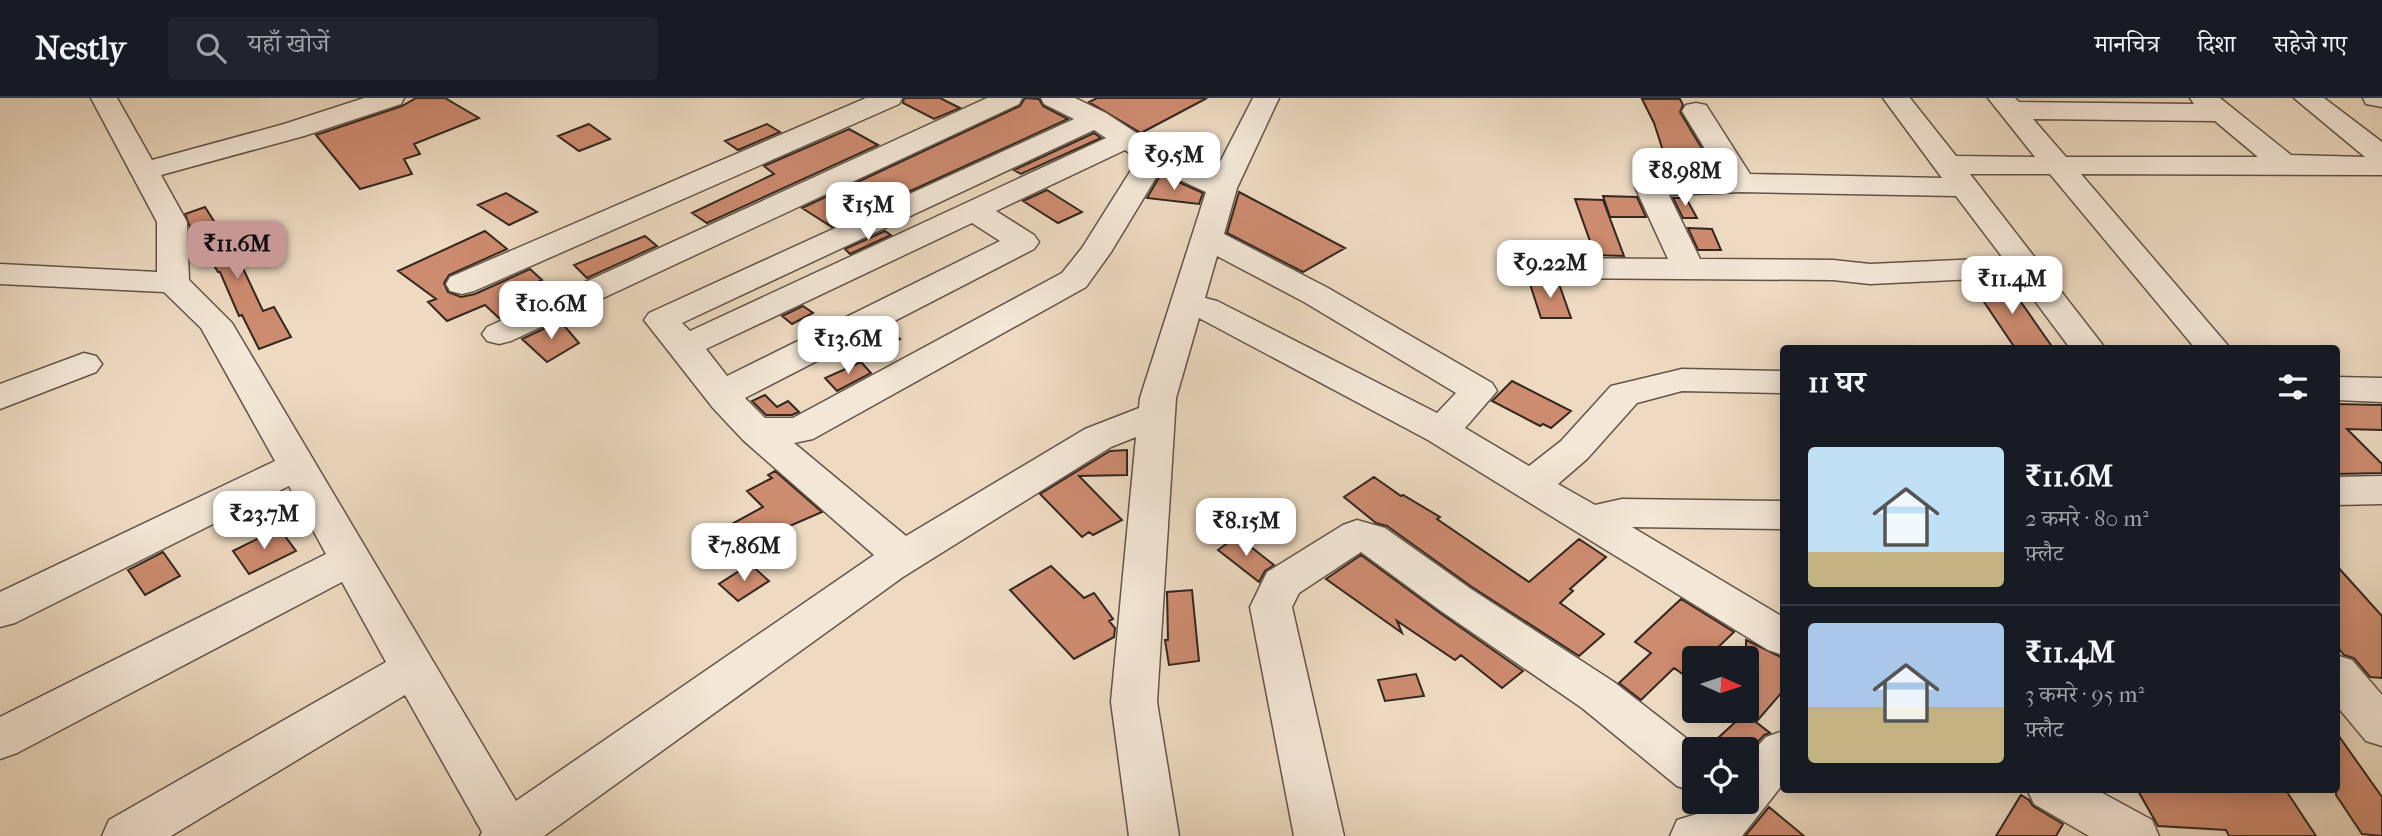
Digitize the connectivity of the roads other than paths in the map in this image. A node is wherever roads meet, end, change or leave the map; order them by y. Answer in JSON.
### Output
{"nodes":[{"id":1,"x":104,"y":98,"type":"edge"},
{"id":2,"x":391,"y":98,"type":"edge"},
{"id":3,"x":888,"y":98,"type":"edge"},
{"id":4,"x":1009,"y":98,"type":"edge"},
{"id":5,"x":1054,"y":98,"type":"edge"},
{"id":6,"x":1266,"y":98,"type":"edge"},
{"id":7,"x":1896,"y":98,"type":"edge"},
{"id":8,"x":2307,"y":98,"type":"edge"},
{"id":9,"x":2376,"y":98,"type":"edge"},
{"id":10,"x":2382,"y":99,"type":"edge"},
{"id":11,"x":2006,"y":104,"type":"edge"},
{"id":12,"x":2211,"y":105,"type":"edge"},
{"id":13,"x":1696,"y":111,"type":"dead end"},
{"id":14,"x":1096,"y":119,"type":"junction"},
{"id":15,"x":1126,"y":139,"type":"junction"},
{"id":16,"x":2382,"y":156,"type":"edge"},
{"id":17,"x":1154,"y":157,"type":"junction"},
{"id":18,"x":2284,"y":164,"type":"junction"},
{"id":19,"x":2056,"y":165,"type":"junction"},
{"id":20,"x":2382,"y":166,"type":"edge"},
{"id":21,"x":144,"y":171,"type":"junction"},
{"id":22,"x":1955,"y":176,"type":"junction"},
{"id":23,"x":1741,"y":183,"type":"junction"},
{"id":24,"x":1222,"y":188,"type":"junction"},
{"id":25,"x":973,"y":210,"type":"junction"},
{"id":26,"x":1207,"y":238,"type":"junction"},
{"id":27,"x":2025,"y":267,"type":"junction"},
{"id":28,"x":1548,"y":268,"type":"dead end"},
{"id":29,"x":1689,"y":271,"type":"junction"},
{"id":30,"x":462,"y":284,"type":"dead end"},
{"id":31,"x":13,"y":285,"type":"edge"},
{"id":32,"x":178,"y":288,"type":"junction"},
{"id":33,"x":1186,"y":307,"type":"junction"},
{"id":34,"x":499,"y":334,"type":"dead end"},
{"id":35,"x":2086,"y":345,"type":"edge"},
{"id":36,"x":2210,"y":345,"type":"edge"},
{"id":37,"x":685,"y":346,"type":"junction"},
{"id":38,"x":84,"y":364,"type":"dead end"},
{"id":39,"x":1780,"y":382,"type":"edge"},
{"id":40,"x":2340,"y":388,"type":"edge"},
{"id":41,"x":2382,"y":390,"type":"edge"},
{"id":42,"x":0,"y":397,"type":"edge"},
{"id":43,"x":726,"y":400,"type":"junction"},
{"id":44,"x":1157,"y":415,"type":"junction"},
{"id":45,"x":757,"y":431,"type":"junction"},
{"id":46,"x":1441,"y":431,"type":"junction"},
{"id":47,"x":297,"y":466,"type":"junction"},
{"id":48,"x":1531,"y":485,"type":"junction"},
{"id":49,"x":2382,"y":490,"type":"edge"},
{"id":50,"x":2340,"y":491,"type":"edge"},
{"id":51,"x":1780,"y":515,"type":"edge"},
{"id":52,"x":1590,"y":521,"type":"junction"},
{"id":53,"x":904,"y":557,"type":"junction"},
{"id":54,"x":351,"y":560,"type":"junction"},
{"id":55,"x":0,"y":611,"type":"edge"},
{"id":56,"x":1780,"y":636,"type":"edge"},
{"id":57,"x":414,"y":668,"type":"junction"},
{"id":58,"x":2340,"y":678,"type":"edge"},
{"id":59,"x":2382,"y":727,"type":"edge"},
{"id":60,"x":0,"y":739,"type":"edge"},
{"id":61,"x":1780,"y":754,"type":"edge"},
{"id":62,"x":1682,"y":762,"type":"edge"},
{"id":63,"x":2058,"y":793,"type":"edge"},
{"id":64,"x":1726,"y":815,"type":"edge"},
{"id":65,"x":508,"y":835,"type":"edge"},
{"id":66,"x":1152,"y":835,"type":"edge"},
{"id":67,"x":127,"y":836,"type":"edge"},
{"id":68,"x":1319,"y":836,"type":"edge"},
{"id":69,"x":2134,"y":836,"type":"edge"}],
"edges":[{"from":1,"to":21,"type":"street"},
{"from":2,"to":21,"type":"street"},
{"from":3,"to":30,"type":"street"},
{"from":4,"to":34,"type":"street"},
{"from":5,"to":14,"type":"street"},
{"from":6,"to":24,"type":"street"},
{"from":7,"to":22,"type":"street"},
{"from":8,"to":16,"type":"street"},
{"from":9,"to":10,"type":"street"},
{"from":11,"to":12,"type":"street"},
{"from":11,"to":19,"type":"street"},
{"from":12,"to":18,"type":"street"},
{"from":13,"to":23,"type":"street"},
{"from":14,"to":15,"type":"street"},
{"from":14,"to":37,"type":"street"},
{"from":15,"to":17,"type":"street"},
{"from":15,"to":25,"type":"street"},
{"from":17,"to":24,"type":"street"},
{"from":17,"to":45,"type":"street"},
{"from":18,"to":19,"type":"street"},
{"from":18,"to":20,"type":"street"},
{"from":19,"to":22,"type":"street"},
{"from":19,"to":36,"type":"street"},
{"from":21,"to":32,"type":"street"},
{"from":22,"to":23,"type":"street"},
{"from":22,"to":27,"type":"street"},
{"from":23,"to":29,"type":"street"},
{"from":24,"to":26,"type":"street"},
{"from":25,"to":37,"type":"street"},
{"from":25,"to":43,"type":"street"},
{"from":26,"to":33,"type":"street"},
{"from":26,"to":46,"type":"street"},
{"from":27,"to":29,"type":"street"},
{"from":27,"to":35,"type":"street"},
{"from":28,"to":29,"type":"street"},
{"from":31,"to":32,"type":"street"},
{"from":32,"to":47,"type":"street"},
{"from":33,"to":44,"type":"street"},
{"from":33,"to":46,"type":"street"},
{"from":37,"to":43,"type":"street"},
{"from":38,"to":42,"type":"street"},
{"from":39,"to":48,"type":"street"},
{"from":40,"to":41,"type":"street"},
{"from":43,"to":45,"type":"street"},
{"from":44,"to":53,"type":"street"},
{"from":44,"to":66,"type":"street"},
{"from":45,"to":53,"type":"street"},
{"from":46,"to":48,"type":"street"},
{"from":47,"to":54,"type":"street"},
{"from":47,"to":55,"type":"street"},
{"from":48,"to":52,"type":"street"},
{"from":49,"to":50,"type":"street"},
{"from":51,"to":52,"type":"street"},
{"from":52,"to":56,"type":"street"},
{"from":53,"to":65,"type":"street"},
{"from":54,"to":57,"type":"street"},
{"from":54,"to":60,"type":"street"},
{"from":57,"to":65,"type":"street"},
{"from":57,"to":67,"type":"street"},
{"from":58,"to":59,"type":"street"},
{"from":61,"to":64,"type":"street"},
{"from":62,"to":68,"type":"street"},
{"from":63,"to":69,"type":"street"}]}
